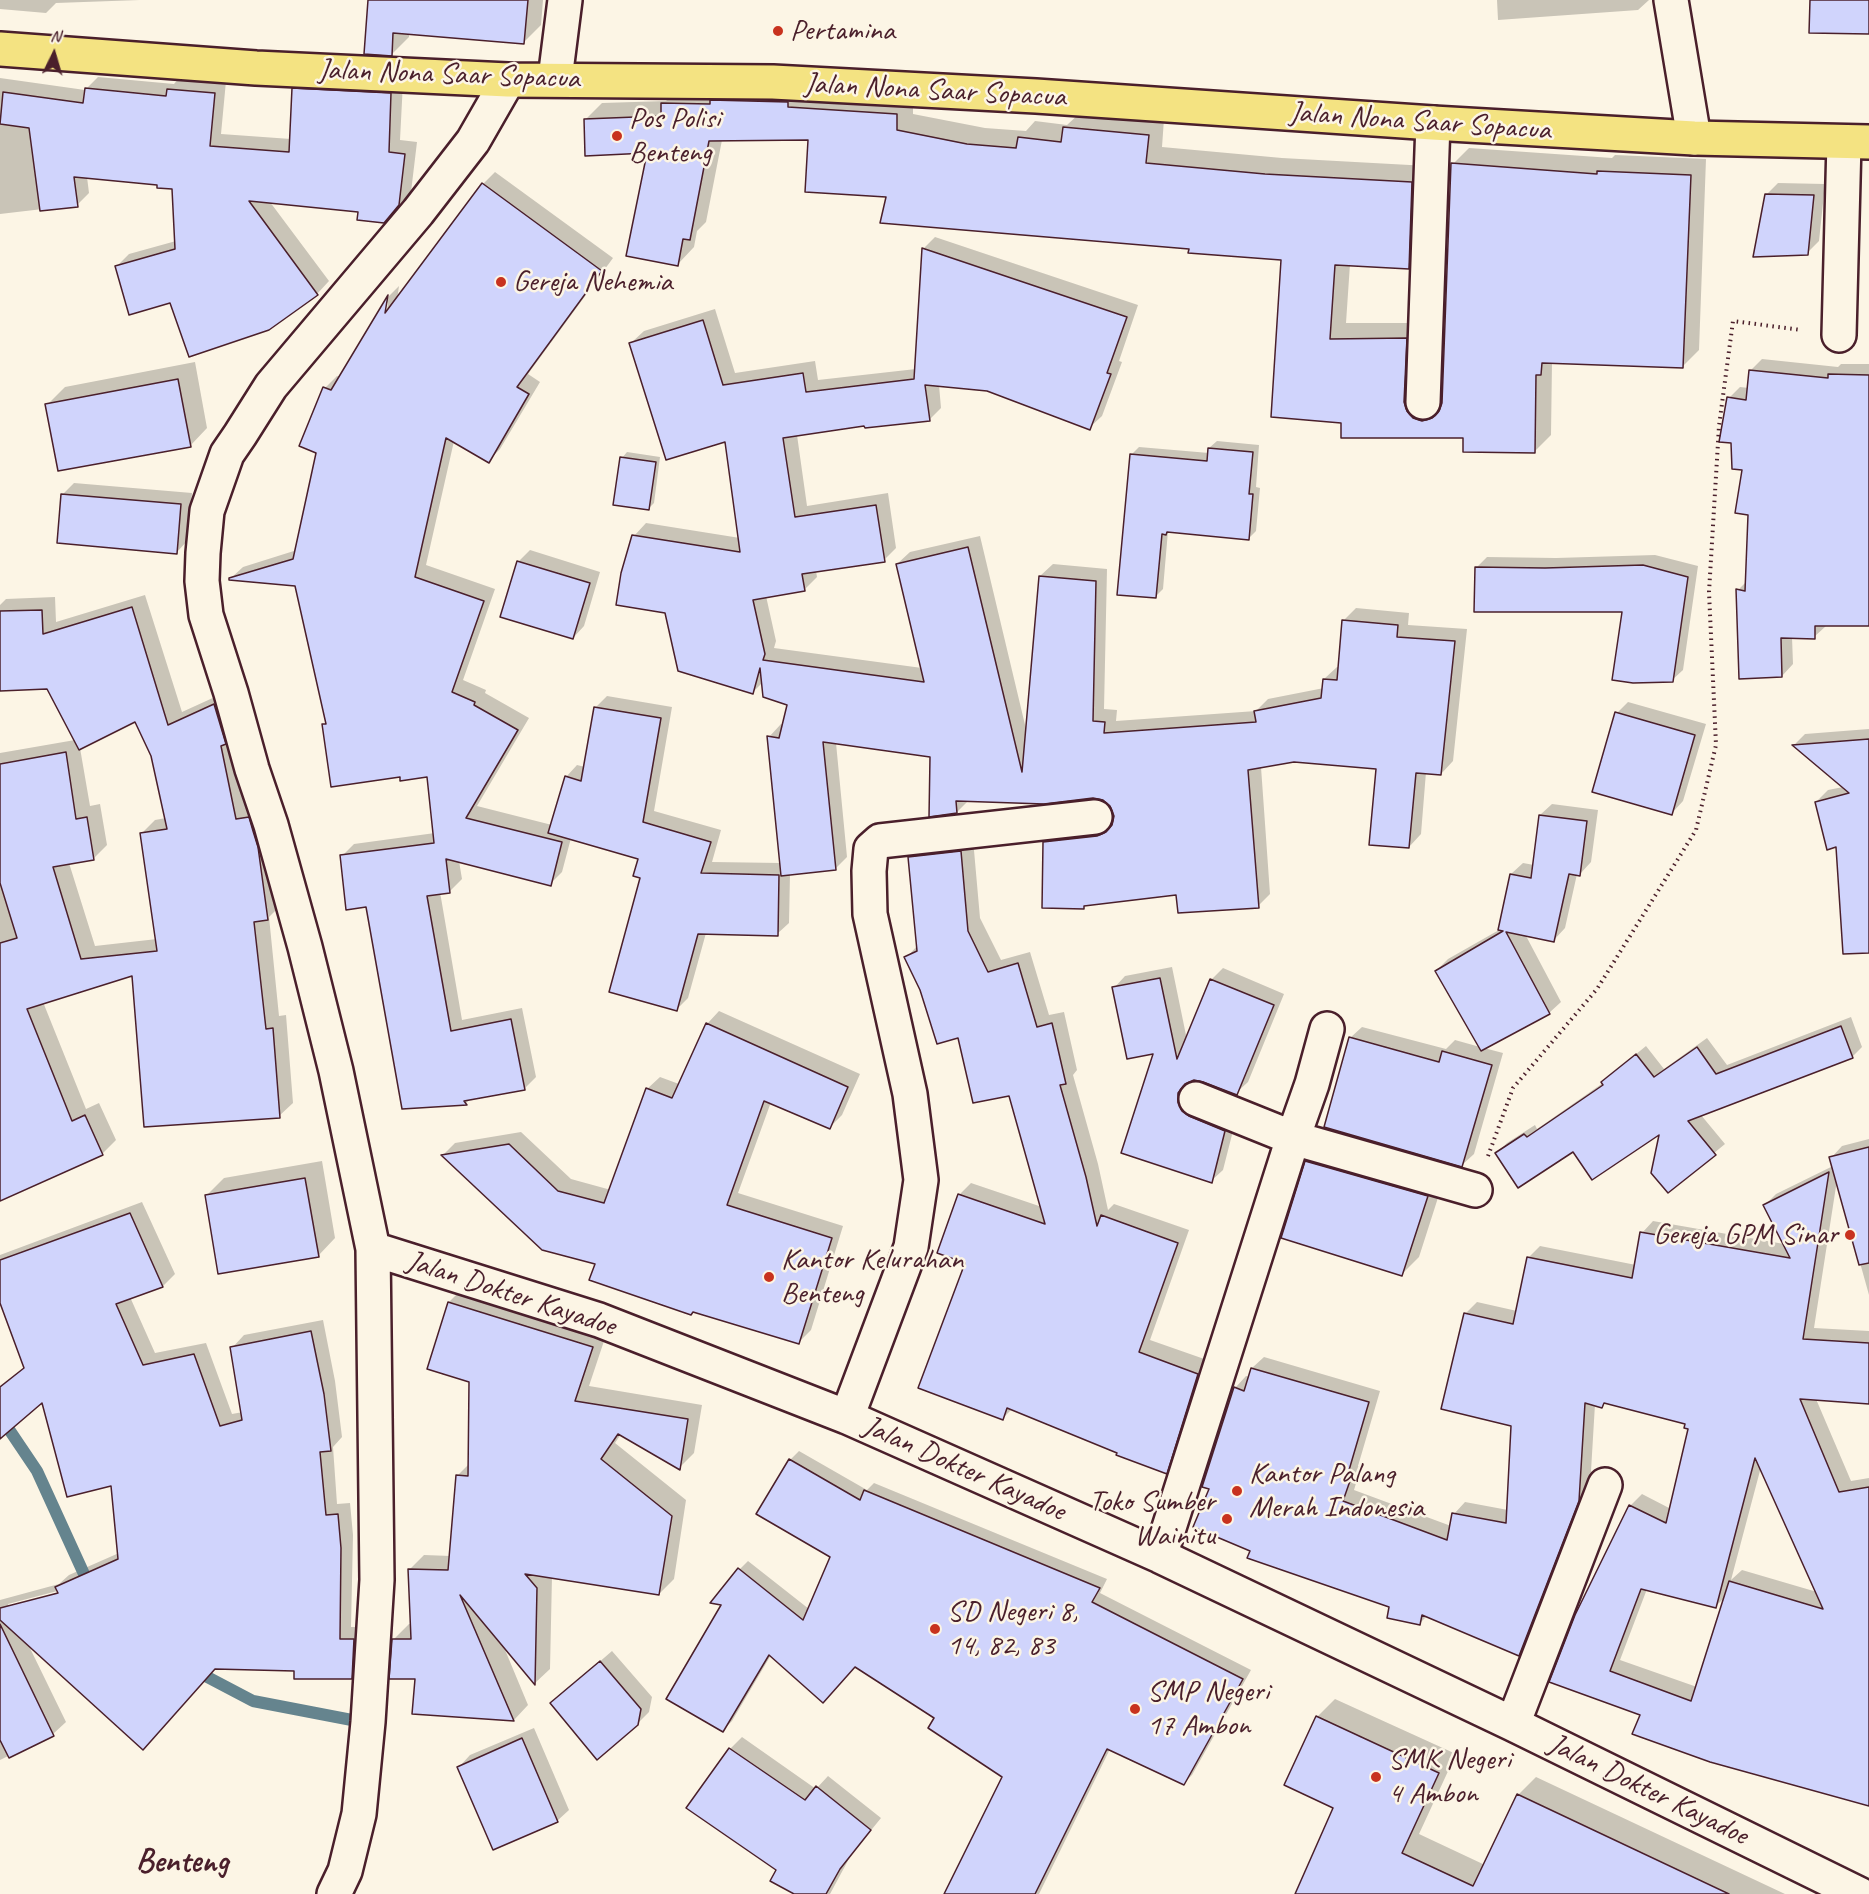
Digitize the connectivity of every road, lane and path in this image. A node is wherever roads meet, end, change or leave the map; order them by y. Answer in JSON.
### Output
{"nodes":[{"id":1,"x":565,"y":0,"type":"edge"},
{"id":2,"x":1671,"y":0,"type":"edge"},
{"id":3,"x":0,"y":49,"type":"edge"},
{"id":4,"x":555,"y":79,"type":"junction"},
{"id":5,"x":508,"y":80,"type":"junction"},
{"id":6,"x":1433,"y":123,"type":"junction"},
{"id":7,"x":1694,"y":138,"type":"junction"},
{"id":8,"x":1856,"y":142,"type":"edge"},
{"id":9,"x":1839,"y":335,"type":"joint"},
{"id":10,"x":1423,"y":402,"type":"dead end"},
{"id":11,"x":1095,"y":817,"type":"dead end"},
{"id":12,"x":1327,"y":1029,"type":"dead end"},
{"id":13,"x":1196,"y":1099,"type":"dead end"},
{"id":14,"x":1293,"y":1138,"type":"junction"},
{"id":15,"x":1475,"y":1190,"type":"joint"},
{"id":16,"x":374,"y":1249,"type":"junction"},
{"id":17,"x":847,"y":1417,"type":"junction"},
{"id":18,"x":1605,"y":1485,"type":"dead end"},
{"id":19,"x":1160,"y":1556,"type":"junction"},
{"id":20,"x":1513,"y":1724,"type":"junction"},
{"id":21,"x":334,"y":1894,"type":"edge"},
{"id":22,"x":1859,"y":1894,"type":"edge"}],
"edges":[{"from":1,"to":4,"type":"street"},
{"from":2,"to":7,"type":"street"},
{"from":3,"to":5,"type":"main road","name":"Jalan Nona Saar Sopacua"},
{"from":4,"to":5,"type":"main road","name":"Jalan Nona Saar Sopacua"},
{"from":4,"to":6,"type":"main road","name":"Jalan Nona Saar Sopacua"},
{"from":5,"to":16,"type":"street"},
{"from":6,"to":7,"type":"main road","name":"Jalan Nona Saar Sopacua"},
{"from":6,"to":10,"type":"street"},
{"from":7,"to":8,"type":"main road","name":"Jalan Nona Saar Sopacua"},
{"from":8,"to":9,"type":"street"},
{"from":9,"to":15,"type":"path"},
{"from":11,"to":17,"type":"street"},
{"from":12,"to":14,"type":"street"},
{"from":13,"to":14,"type":"street"},
{"from":14,"to":15,"type":"street"},
{"from":14,"to":19,"type":"street"},
{"from":16,"to":17,"type":"street","name":"Jalan Dokter Kayadoe"},
{"from":16,"to":21,"type":"street"},
{"from":17,"to":19,"type":"street","name":"Jalan Dokter Kayadoe"},
{"from":18,"to":20,"type":"street"},
{"from":19,"to":20,"type":"street","name":"Jalan Dokter Kayadoe"},
{"from":20,"to":22,"type":"street","name":"Jalan Dokter Kayadoe"}]}
